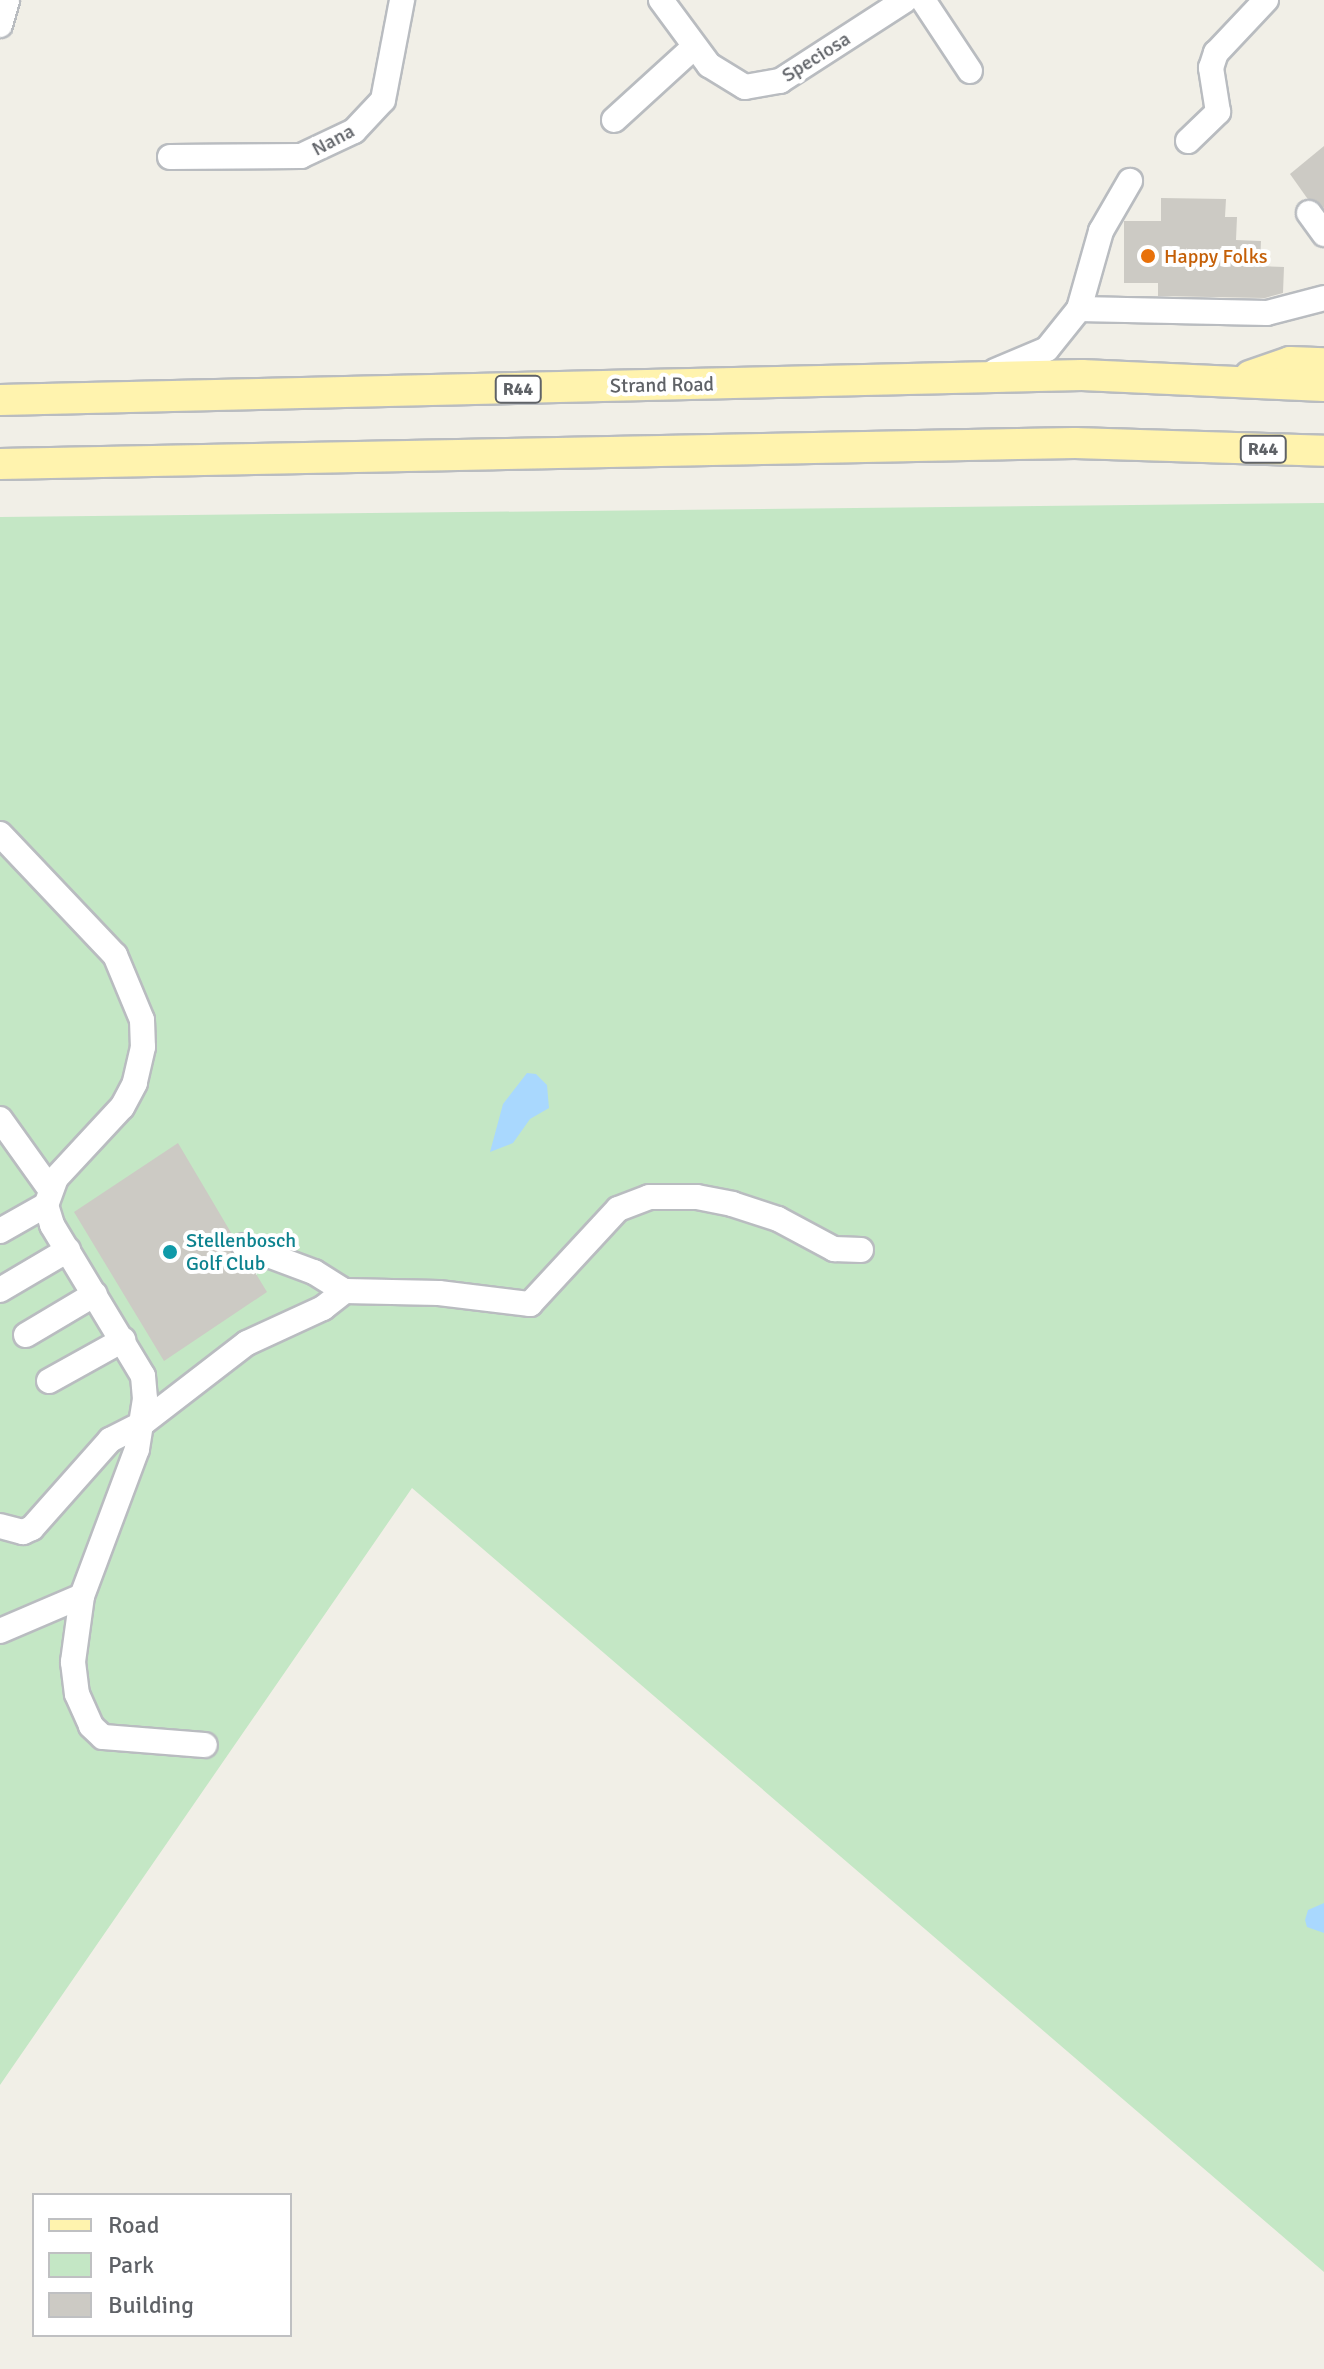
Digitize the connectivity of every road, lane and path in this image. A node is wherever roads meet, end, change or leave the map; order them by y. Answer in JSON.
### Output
{"nodes":[{"id":1,"x":7,"y":0,"type":"edge"},
{"id":2,"x":402,"y":0,"type":"edge"},
{"id":3,"x":661,"y":0,"type":"edge"},
{"id":4,"x":905,"y":0,"type":"edge"},
{"id":5,"x":923,"y":0,"type":"edge"},
{"id":6,"x":1266,"y":0,"type":"edge"},
{"id":7,"x":0,"y":25,"type":"edge"},
{"id":8,"x":693,"y":48,"type":"junction"},
{"id":9,"x":970,"y":71,"type":"dead end"},
{"id":10,"x":614,"y":120,"type":"dead end"},
{"id":11,"x":1188,"y":141,"type":"dead end"},
{"id":12,"x":170,"y":157,"type":"dead end"},
{"id":13,"x":1130,"y":181,"type":"dead end"},
{"id":14,"x":1309,"y":213,"type":"dead end"},
{"id":15,"x":1324,"y":234,"type":"edge"},
{"id":16,"x":1324,"y":298,"type":"edge"},
{"id":17,"x":1079,"y":309,"type":"junction"},
{"id":18,"x":1324,"y":363,"type":"edge"},
{"id":19,"x":970,"y":378,"type":"junction"},
{"id":20,"x":1238,"y":382,"type":"junction"},
{"id":21,"x":1324,"y":386,"type":"edge"},
{"id":22,"x":0,"y":400,"type":"edge"},
{"id":23,"x":1324,"y":451,"type":"edge"},
{"id":24,"x":0,"y":464,"type":"edge"},
{"id":25,"x":0,"y":834,"type":"edge"},
{"id":26,"x":0,"y":1119,"type":"edge"},
{"id":27,"x":48,"y":1197,"type":"junction"},
{"id":28,"x":0,"y":1231,"type":"edge"},
{"id":29,"x":244,"y":1246,"type":"dead end"},
{"id":30,"x":68,"y":1250,"type":"junction"},
{"id":31,"x":861,"y":1250,"type":"dead end"},
{"id":32,"x":0,"y":1290,"type":"edge"},
{"id":33,"x":345,"y":1291,"type":"junction"},
{"id":34,"x":95,"y":1294,"type":"junction"},
{"id":35,"x":26,"y":1335,"type":"dead end"},
{"id":36,"x":123,"y":1340,"type":"junction"},
{"id":37,"x":49,"y":1381,"type":"dead end"},
{"id":38,"x":143,"y":1423,"type":"junction"},
{"id":39,"x":4,"y":1533,"type":"edge"},
{"id":40,"x":82,"y":1596,"type":"junction"},
{"id":41,"x":0,"y":1631,"type":"edge"},
{"id":42,"x":205,"y":1745,"type":"dead end"}],
"edges":[{"from":1,"to":7,"type":"street"},
{"from":2,"to":12,"type":"street","name":"Nana"},
{"from":3,"to":8,"type":"street","name":"Speciosa"},
{"from":4,"to":8,"type":"street","name":"Speciosa"},
{"from":5,"to":9,"type":"street"},
{"from":6,"to":11,"type":"street"},
{"from":8,"to":10,"type":"street"},
{"from":13,"to":17,"type":"street"},
{"from":14,"to":15,"type":"street"},
{"from":16,"to":17,"type":"street"},
{"from":17,"to":19,"type":"street"},
{"from":18,"to":20,"type":"main road"},
{"from":19,"to":20,"type":"main road","name":"Strand Road","number":"R44"},
{"from":19,"to":22,"type":"main road","name":"Strand Road","number":"R44"},
{"from":20,"to":21,"type":"main road","name":"Strand Road","number":"R44"},
{"from":23,"to":24,"type":"main road","number":"R44"},
{"from":25,"to":27,"type":"street"},
{"from":26,"to":27,"type":"street"},
{"from":27,"to":28,"type":"street"},
{"from":27,"to":30,"type":"street"},
{"from":29,"to":33,"type":"street"},
{"from":30,"to":32,"type":"street"},
{"from":30,"to":34,"type":"street"},
{"from":31,"to":33,"type":"street"},
{"from":33,"to":38,"type":"street"},
{"from":34,"to":35,"type":"street"},
{"from":34,"to":36,"type":"street"},
{"from":36,"to":37,"type":"street"},
{"from":36,"to":38,"type":"street"},
{"from":38,"to":39,"type":"street"},
{"from":38,"to":40,"type":"street"},
{"from":40,"to":41,"type":"street"},
{"from":40,"to":42,"type":"street"}]}
